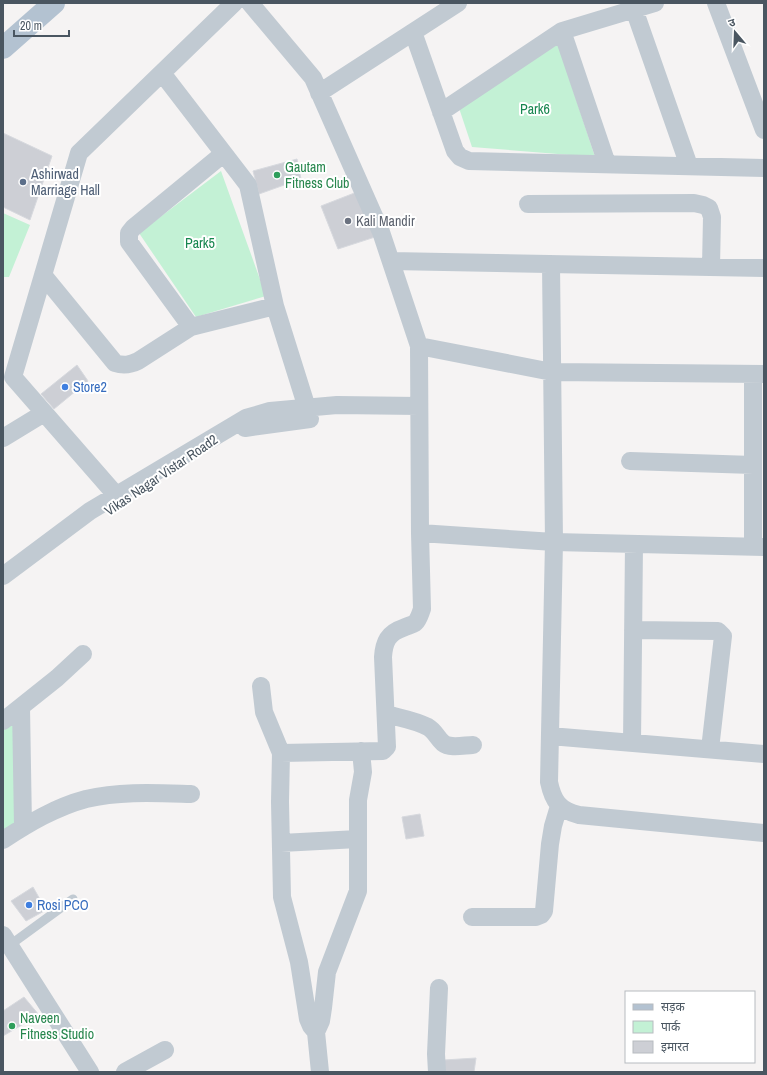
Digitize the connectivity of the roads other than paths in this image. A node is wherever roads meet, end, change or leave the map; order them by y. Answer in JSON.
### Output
{"nodes":[{"id":1,"x":54,"y":3,"type":"edge"},
{"id":2,"x":234,"y":3,"type":"edge"},
{"id":3,"x":250,"y":3,"type":"edge"},
{"id":4,"x":458,"y":3,"type":"edge"},
{"id":5,"x":654,"y":3,"type":"edge"},
{"id":6,"x":716,"y":3,"type":"edge"},
{"id":7,"x":634,"y":9,"type":"junction"},
{"id":8,"x":562,"y":31,"type":"junction"},
{"id":9,"x":412,"y":32,"type":"junction"},
{"id":10,"x":3,"y":48,"type":"edge"},
{"id":11,"x":162,"y":73,"type":"junction"},
{"id":12,"x":319,"y":93,"type":"junction"},
{"id":13,"x":441,"y":112,"type":"junction"},
{"id":14,"x":764,"y":130,"type":"edge"},
{"id":15,"x":223,"y":154,"type":"junction"},
{"id":16,"x":607,"y":164,"type":"junction"},
{"id":17,"x":689,"y":166,"type":"junction"},
{"id":18,"x":764,"y":168,"type":"edge"},
{"id":19,"x":528,"y":204,"type":"dead end"},
{"id":20,"x":391,"y":261,"type":"junction"},
{"id":21,"x":551,"y":264,"type":"junction"},
{"id":22,"x":711,"y":267,"type":"junction"},
{"id":23,"x":764,"y":268,"type":"edge"},
{"id":24,"x":43,"y":275,"type":"junction"},
{"id":25,"x":275,"y":306,"type":"junction"},
{"id":26,"x":191,"y":327,"type":"junction"},
{"id":27,"x":419,"y":346,"type":"junction"},
{"id":28,"x":552,"y":372,"type":"junction"},
{"id":29,"x":759,"y":374,"type":"edge"},
{"id":30,"x":414,"y":406,"type":"junction"},
{"id":31,"x":307,"y":408,"type":"junction"},
{"id":32,"x":44,"y":413,"type":"junction"},
{"id":33,"x":224,"y":431,"type":"junction"},
{"id":34,"x":3,"y":438,"type":"edge"},
{"id":35,"x":630,"y":461,"type":"dead end"},
{"id":36,"x":753,"y":465,"type":"junction"},
{"id":37,"x":116,"y":495,"type":"junction"},
{"id":38,"x":420,"y":533,"type":"junction"},
{"id":39,"x":554,"y":542,"type":"junction"},
{"id":40,"x":634,"y":544,"type":"junction"},
{"id":41,"x":758,"y":547,"type":"edge"},
{"id":42,"x":3,"y":576,"type":"edge"},
{"id":43,"x":3,"y":583,"type":"edge"},
{"id":44,"x":633,"y":630,"type":"junction"},
{"id":45,"x":83,"y":654,"type":"dead end"},
{"id":46,"x":261,"y":686,"type":"dead end"},
{"id":47,"x":20,"y":707,"type":"junction"},
{"id":48,"x":386,"y":714,"type":"junction"},
{"id":49,"x":3,"y":721,"type":"edge"},
{"id":50,"x":550,"y":736,"type":"junction"},
{"id":51,"x":632,"y":743,"type":"junction"},
{"id":52,"x":473,"y":745,"type":"dead end"},
{"id":53,"x":710,"y":749,"type":"junction"},
{"id":54,"x":361,"y":751,"type":"junction"},
{"id":55,"x":281,"y":753,"type":"junction"},
{"id":56,"x":764,"y":754,"type":"edge"},
{"id":57,"x":191,"y":794,"type":"dead end"},
{"id":58,"x":559,"y":806,"type":"junction"},
{"id":59,"x":23,"y":826,"type":"junction"},
{"id":60,"x":764,"y":833,"type":"edge"},
{"id":61,"x":358,"y":839,"type":"junction"},
{"id":62,"x":3,"y":840,"type":"edge"},
{"id":63,"x":281,"y":843,"type":"junction"},
{"id":64,"x":73,"y":900,"type":"dead end"},
{"id":65,"x":472,"y":917,"type":"dead end"},
{"id":66,"x":5,"y":943,"type":"edge"},
{"id":67,"x":438,"y":988,"type":"dead end"},
{"id":68,"x":316,"y":1032,"type":"junction"},
{"id":69,"x":165,"y":1050,"type":"dead end"},
{"id":70,"x":77,"y":1072,"type":"edge"},
{"id":71,"x":90,"y":1072,"type":"edge"},
{"id":72,"x":125,"y":1072,"type":"edge"},
{"id":73,"x":320,"y":1072,"type":"edge"},
{"id":74,"x":437,"y":1072,"type":"edge"}],
"edges":[{"from":1,"to":10,"type":"main road"},
{"from":2,"to":11,"type":"street"},
{"from":3,"to":12,"type":"street"},
{"from":4,"to":9,"type":"street"},
{"from":5,"to":7,"type":"street"},
{"from":6,"to":14,"type":"street"},
{"from":7,"to":8,"type":"street"},
{"from":7,"to":17,"type":"street"},
{"from":8,"to":13,"type":"street"},
{"from":8,"to":16,"type":"street"},
{"from":9,"to":12,"type":"street"},
{"from":9,"to":13,"type":"street"},
{"from":11,"to":15,"type":"street"},
{"from":11,"to":24,"type":"street"},
{"from":12,"to":20,"type":"street"},
{"from":13,"to":16,"type":"street"},
{"from":15,"to":25,"type":"street"},
{"from":15,"to":26,"type":"street"},
{"from":16,"to":17,"type":"street"},
{"from":17,"to":18,"type":"street"},
{"from":19,"to":22,"type":"street"},
{"from":20,"to":21,"type":"street"},
{"from":20,"to":27,"type":"street"},
{"from":21,"to":22,"type":"street"},
{"from":21,"to":28,"type":"street"},
{"from":22,"to":23,"type":"street"},
{"from":24,"to":26,"type":"street"},
{"from":24,"to":32,"type":"street"},
{"from":25,"to":26,"type":"street"},
{"from":25,"to":31,"type":"street"},
{"from":27,"to":28,"type":"street"},
{"from":27,"to":30,"type":"street"},
{"from":28,"to":29,"type":"street"},
{"from":28,"to":39,"type":"street"},
{"from":29,"to":36,"type":"street"},
{"from":30,"to":31,"type":"street"},
{"from":30,"to":33,"type":"street","name":"Vikas Nagar Vistar Road2"},
{"from":30,"to":38,"type":"street"},
{"from":31,"to":33,"type":"street"},
{"from":32,"to":34,"type":"street"},
{"from":32,"to":37,"type":"street"},
{"from":33,"to":37,"type":"street"},
{"from":33,"to":43,"type":"street","name":"Vikas Nagar Vistar Road2"},
{"from":35,"to":36,"type":"street"},
{"from":36,"to":41,"type":"street"},
{"from":37,"to":42,"type":"street"},
{"from":38,"to":39,"type":"street"},
{"from":38,"to":48,"type":"street"},
{"from":39,"to":40,"type":"street"},
{"from":39,"to":50,"type":"street"},
{"from":40,"to":41,"type":"street"},
{"from":40,"to":44,"type":"street"},
{"from":44,"to":51,"type":"street"},
{"from":44,"to":53,"type":"street"},
{"from":45,"to":47,"type":"street"},
{"from":46,"to":55,"type":"street"},
{"from":47,"to":49,"type":"street"},
{"from":47,"to":59,"type":"street"},
{"from":48,"to":52,"type":"street"},
{"from":48,"to":54,"type":"street"},
{"from":50,"to":51,"type":"street"},
{"from":50,"to":58,"type":"street"},
{"from":51,"to":53,"type":"street"},
{"from":53,"to":56,"type":"street"},
{"from":54,"to":55,"type":"street"},
{"from":54,"to":61,"type":"street"},
{"from":55,"to":63,"type":"street"},
{"from":57,"to":59,"type":"street"},
{"from":58,"to":60,"type":"street"},
{"from":58,"to":65,"type":"street"},
{"from":59,"to":62,"type":"street"},
{"from":61,"to":63,"type":"street"},
{"from":61,"to":68,"type":"street"},
{"from":63,"to":68,"type":"street"},
{"from":64,"to":66,"type":"lane"},
{"from":66,"to":70,"type":"street"},
{"from":66,"to":71,"type":"street"},
{"from":67,"to":74,"type":"street"},
{"from":68,"to":73,"type":"street"},
{"from":69,"to":72,"type":"street"}]}
